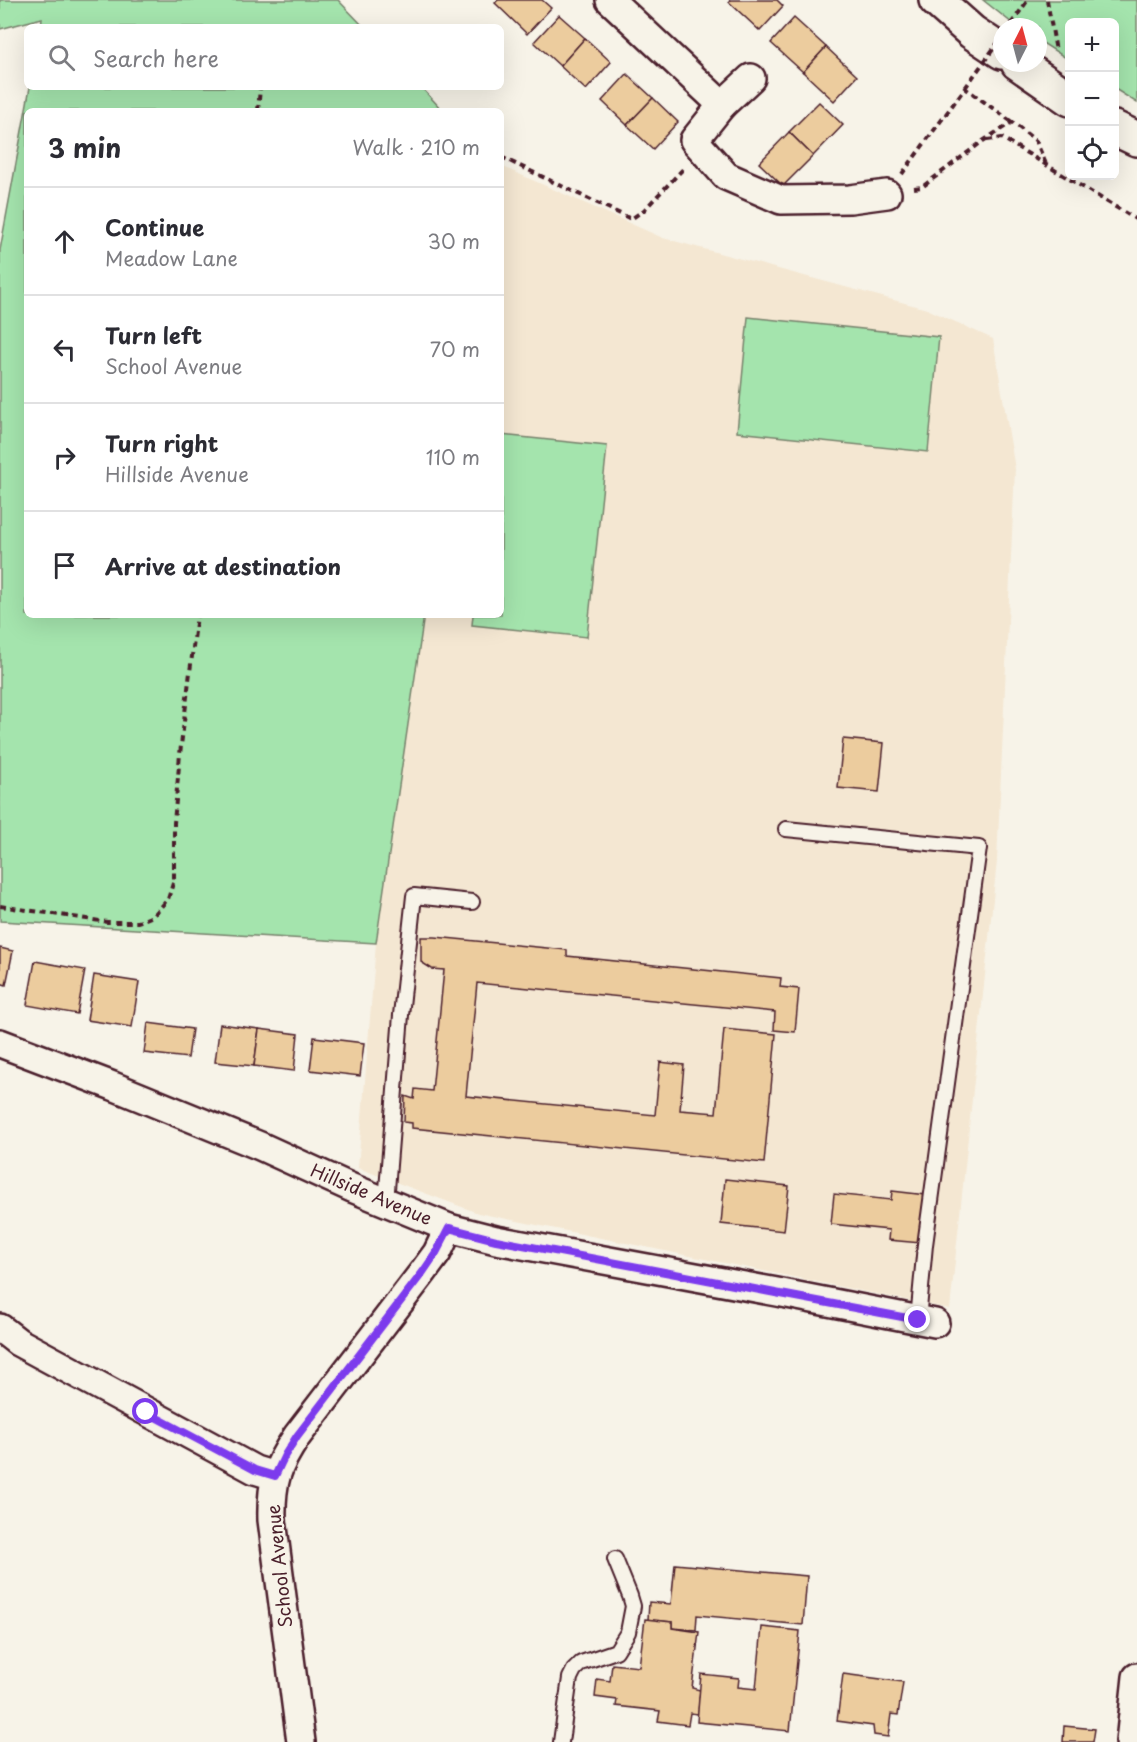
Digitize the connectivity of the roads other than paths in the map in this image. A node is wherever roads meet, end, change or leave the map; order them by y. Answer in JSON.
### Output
{"nodes":[{"id":1,"x":610,"y":0,"type":"edge"},
{"id":2,"x":936,"y":0,"type":"edge"},
{"id":3,"x":993,"y":36,"type":"edge"},
{"id":4,"x":1031,"y":72,"type":"edge"},
{"id":5,"x":751,"y":78,"type":"dead end"},
{"id":6,"x":1059,"y":92,"type":"edge"},
{"id":7,"x":722,"y":105,"type":"junction"},
{"id":8,"x":1119,"y":131,"type":"edge"},
{"id":9,"x":1137,"y":140,"type":"edge"},
{"id":10,"x":887,"y":194,"type":"road end"},
{"id":11,"x":786,"y":829,"type":"dead end"},
{"id":12,"x":472,"y":902,"type":"dead end"},
{"id":13,"x":0,"y":1042,"type":"edge"},
{"id":14,"x":386,"y":1202,"type":"junction"},
{"id":15,"x":449,"y":1228,"type":"junction"},
{"id":16,"x":927,"y":1322,"type":"joint"},
{"id":17,"x":0,"y":1328,"type":"edge"},
{"id":18,"x":275,"y":1476,"type":"junction"},
{"id":19,"x":615,"y":1559,"type":"dead end"},
{"id":20,"x":1137,"y":1677,"type":"edge"},
{"id":21,"x":301,"y":1742,"type":"edge"},
{"id":22,"x":561,"y":1742,"type":"edge"},
{"id":23,"x":1130,"y":1742,"type":"edge"}],
"edges":[{"from":1,"to":7,"type":"street"},
{"from":2,"to":3,"type":"highway"},
{"from":4,"to":6,"type":"highway"},
{"from":5,"to":7,"type":"street"},
{"from":7,"to":10,"type":"street"},
{"from":8,"to":9,"type":"highway"},
{"from":11,"to":16,"type":"lane"},
{"from":12,"to":14,"type":"lane"},
{"from":13,"to":14,"type":"street","name":"Hillside Avenue"},
{"from":14,"to":15,"type":"street","name":"Hillside Avenue"},
{"from":15,"to":16,"type":"street","name":"Hillside Avenue"},
{"from":15,"to":18,"type":"street","name":"School Avenue"},
{"from":17,"to":18,"type":"street"},
{"from":18,"to":21,"type":"street","name":"School Avenue"},
{"from":19,"to":22,"type":"lane"},
{"from":20,"to":23,"type":"street"}]}
